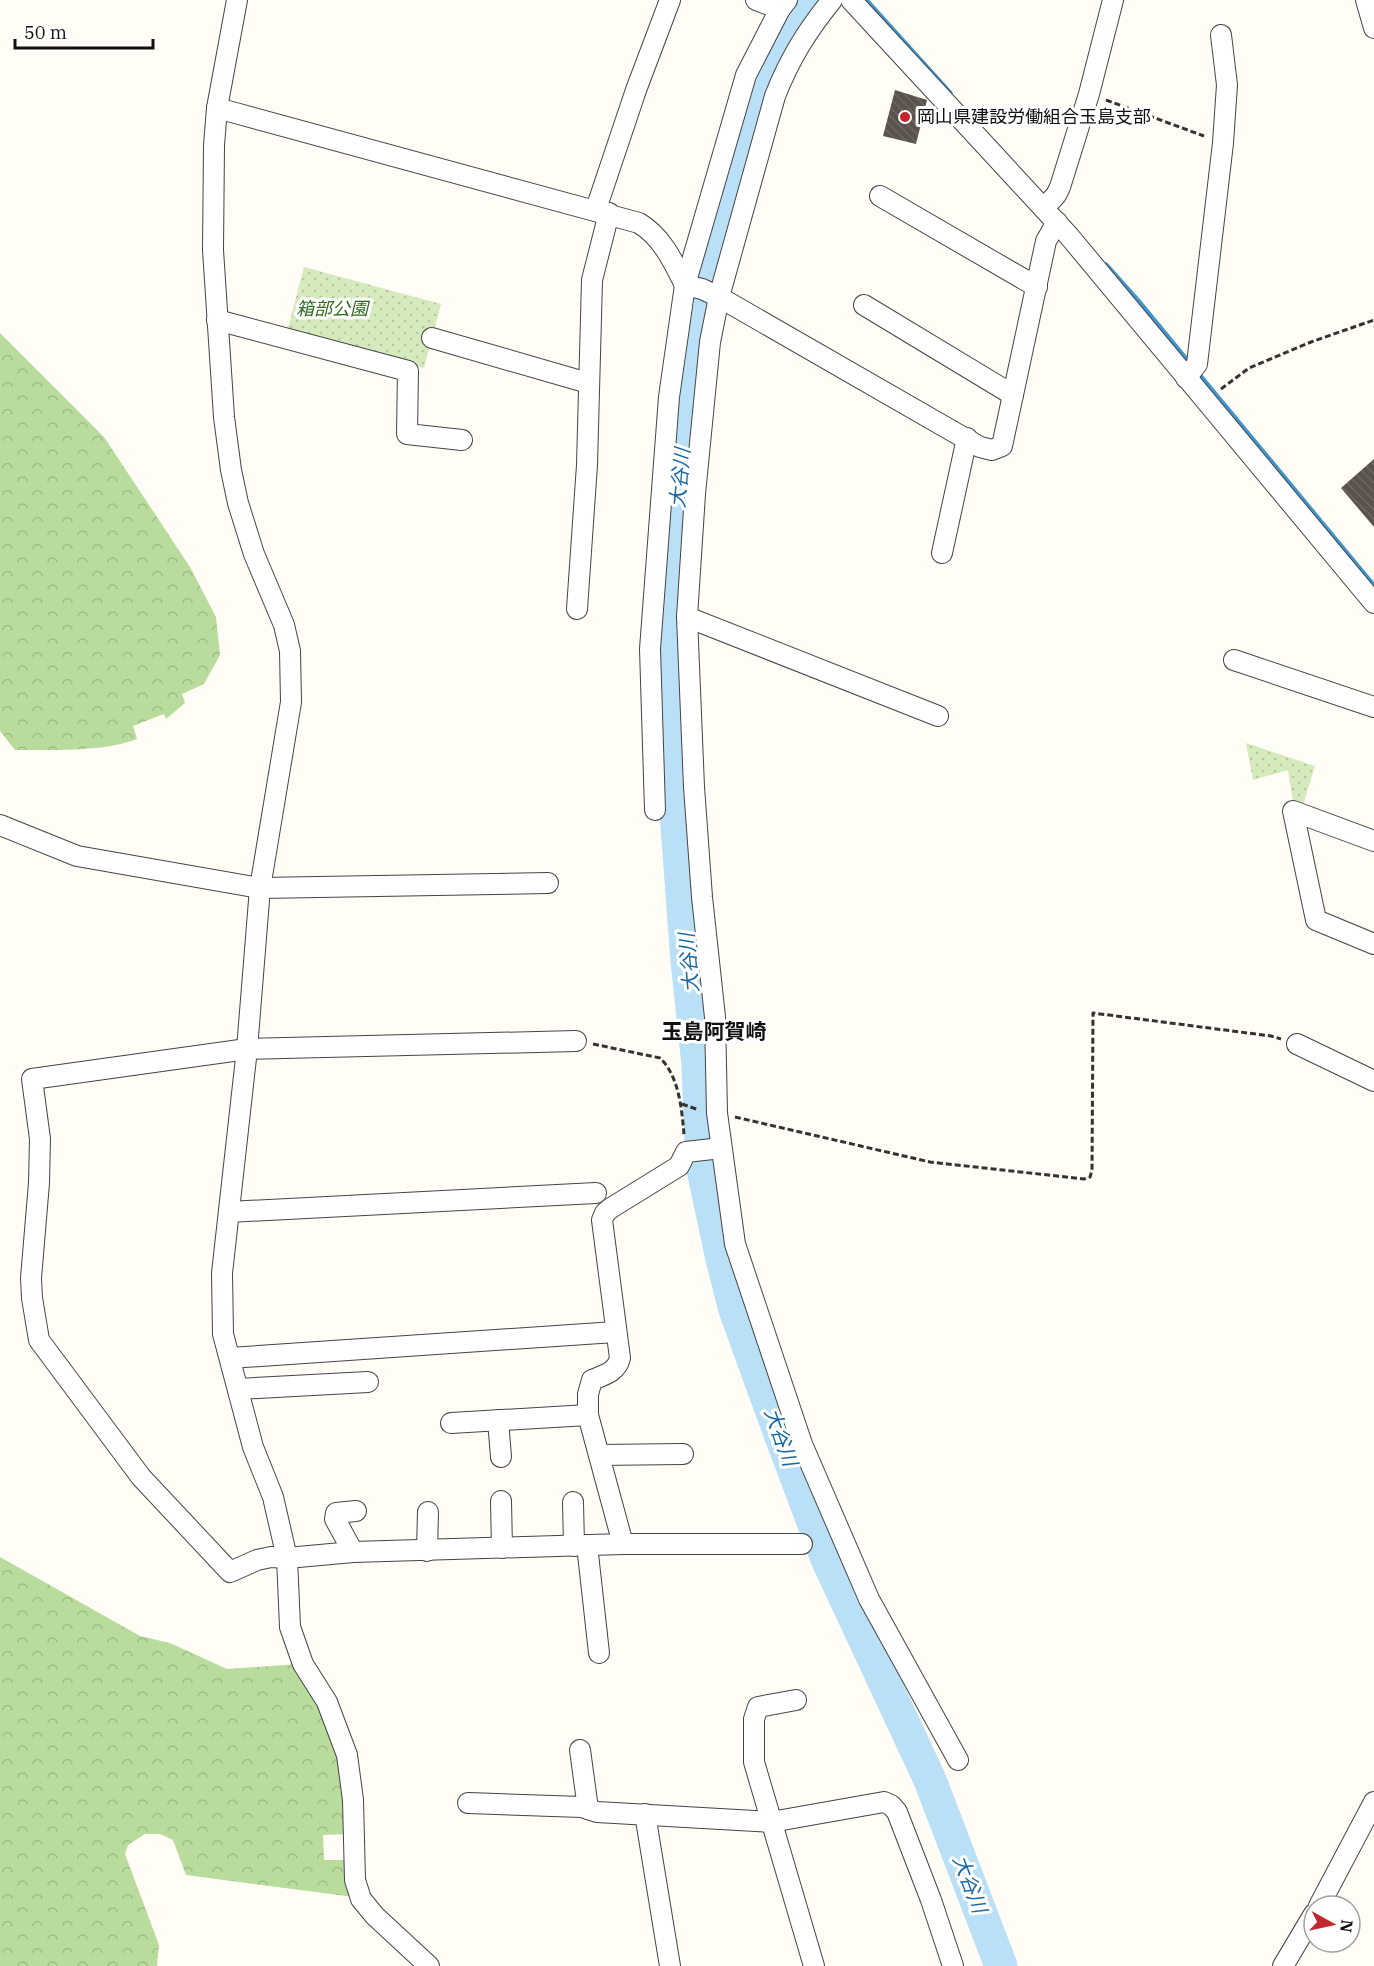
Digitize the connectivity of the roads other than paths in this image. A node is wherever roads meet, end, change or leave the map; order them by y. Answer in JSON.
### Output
{"nodes":[{"id":1,"x":237,"y":0,"type":"edge"},
{"id":2,"x":670,"y":0,"type":"edge"},
{"id":3,"x":756,"y":0,"type":"edge"},
{"id":4,"x":832,"y":0,"type":"edge"},
{"id":5,"x":851,"y":0,"type":"edge"},
{"id":6,"x":1113,"y":0,"type":"edge"},
{"id":7,"x":1366,"y":0,"type":"edge"},
{"id":8,"x":784,"y":5,"type":"edge"},
{"id":9,"x":1374,"y":28,"type":"edge"},
{"id":10,"x":1221,"y":35,"type":"dead end"},
{"id":11,"x":217,"y":108,"type":"junction"},
{"id":12,"x":880,"y":196,"type":"dead end"},
{"id":13,"x":1051,"y":207,"type":"junction"},
{"id":14,"x":602,"y":211,"type":"junction"},
{"id":15,"x":685,"y":285,"type":"junction"},
{"id":16,"x":1037,"y":287,"type":"junction"},
{"id":17,"x":719,"y":297,"type":"junction"},
{"id":18,"x":864,"y":305,"type":"dead end"},
{"id":19,"x":217,"y":320,"type":"junction"},
{"id":20,"x":432,"y":338,"type":"dead end"},
{"id":21,"x":1191,"y":372,"type":"junction"},
{"id":22,"x":588,"y":383,"type":"junction"},
{"id":23,"x":1013,"y":395,"type":"junction"},
{"id":24,"x":967,"y":438,"type":"junction"},
{"id":25,"x":462,"y":441,"type":"dead end"},
{"id":26,"x":942,"y":553,"type":"dead end"},
{"id":27,"x":1374,"y":603,"type":"edge"},
{"id":28,"x":577,"y":609,"type":"dead end"},
{"id":29,"x":687,"y":617,"type":"junction"},
{"id":30,"x":1234,"y":660,"type":"dead end"},
{"id":31,"x":1374,"y":707,"type":"edge"},
{"id":32,"x":938,"y":716,"type":"dead end"},
{"id":33,"x":655,"y":810,"type":"dead end"},
{"id":34,"x":0,"y":825,"type":"edge"},
{"id":35,"x":1374,"y":841,"type":"edge"},
{"id":36,"x":548,"y":883,"type":"dead end"},
{"id":37,"x":260,"y":888,"type":"junction"},
{"id":38,"x":1374,"y":945,"type":"edge"},
{"id":39,"x":576,"y":1041,"type":"road end"},
{"id":40,"x":1297,"y":1044,"type":"road end"},
{"id":41,"x":247,"y":1049,"type":"junction"},
{"id":42,"x":1374,"y":1081,"type":"edge"},
{"id":43,"x":721,"y":1148,"type":"junction"},
{"id":44,"x":596,"y":1193,"type":"dead end"},
{"id":45,"x":229,"y":1212,"type":"junction"},
{"id":46,"x":615,"y":1332,"type":"junction"},
{"id":47,"x":230,"y":1358,"type":"junction"},
{"id":48,"x":368,"y":1382,"type":"dead end"},
{"id":49,"x":238,"y":1389,"type":"junction"},
{"id":50,"x":588,"y":1415,"type":"junction"},
{"id":51,"x":498,"y":1420,"type":"junction"},
{"id":52,"x":451,"y":1423,"type":"dead end"},
{"id":53,"x":683,"y":1454,"type":"dead end"},
{"id":54,"x":598,"y":1455,"type":"junction"},
{"id":55,"x":501,"y":1457,"type":"dead end"},
{"id":56,"x":501,"y":1501,"type":"dead end"},
{"id":57,"x":573,"y":1502,"type":"dead end"},
{"id":58,"x":356,"y":1511,"type":"dead end"},
{"id":59,"x":428,"y":1512,"type":"dead end"},
{"id":60,"x":623,"y":1544,"type":"junction"},
{"id":61,"x":802,"y":1544,"type":"dead end"},
{"id":62,"x":581,"y":1546,"type":"junction"},
{"id":63,"x":502,"y":1548,"type":"junction"},
{"id":64,"x":427,"y":1551,"type":"junction"},
{"id":65,"x":353,"y":1552,"type":"junction"},
{"id":66,"x":287,"y":1558,"type":"junction"},
{"id":67,"x":599,"y":1653,"type":"dead end"},
{"id":68,"x":796,"y":1700,"type":"dead end"},
{"id":69,"x":580,"y":1750,"type":"dead end"},
{"id":70,"x":958,"y":1760,"type":"dead end"},
{"id":71,"x":1374,"y":1802,"type":"edge"},
{"id":72,"x":468,"y":1803,"type":"dead end"},
{"id":73,"x":588,"y":1809,"type":"junction"},
{"id":74,"x":645,"y":1814,"type":"junction"},
{"id":75,"x":771,"y":1822,"type":"junction"},
{"id":76,"x":1325,"y":1894,"type":"edge"},
{"id":77,"x":1302,"y":1934,"type":"edge"},
{"id":78,"x":429,"y":1966,"type":"edge"},
{"id":79,"x":670,"y":1966,"type":"edge"},
{"id":80,"x":814,"y":1966,"type":"edge"},
{"id":81,"x":953,"y":1966,"type":"edge"},
{"id":82,"x":1283,"y":1966,"type":"edge"}],
"edges":[{"from":1,"to":11,"type":"street"},
{"from":2,"to":14,"type":"street"},
{"from":3,"to":8,"type":"street"},
{"from":4,"to":17,"type":"street"},
{"from":5,"to":13,"type":"street"},
{"from":6,"to":13,"type":"street"},
{"from":7,"to":9,"type":"street"},
{"from":8,"to":15,"type":"street"},
{"from":10,"to":21,"type":"street"},
{"from":11,"to":14,"type":"street"},
{"from":11,"to":19,"type":"street"},
{"from":12,"to":16,"type":"street"},
{"from":13,"to":16,"type":"street"},
{"from":13,"to":21,"type":"street"},
{"from":14,"to":15,"type":"street"},
{"from":14,"to":22,"type":"street"},
{"from":15,"to":17,"type":"street"},
{"from":15,"to":33,"type":"street"},
{"from":16,"to":23,"type":"street"},
{"from":17,"to":24,"type":"street"},
{"from":17,"to":29,"type":"street"},
{"from":18,"to":23,"type":"street"},
{"from":19,"to":25,"type":"street"},
{"from":19,"to":37,"type":"street"},
{"from":20,"to":22,"type":"street"},
{"from":21,"to":27,"type":"street"},
{"from":22,"to":28,"type":"street"},
{"from":23,"to":24,"type":"street"},
{"from":24,"to":26,"type":"street"},
{"from":29,"to":32,"type":"street"},
{"from":29,"to":43,"type":"street"},
{"from":30,"to":31,"type":"street"},
{"from":34,"to":37,"type":"street"},
{"from":35,"to":38,"type":"street"},
{"from":36,"to":37,"type":"street"},
{"from":37,"to":41,"type":"street"},
{"from":39,"to":41,"type":"street"},
{"from":40,"to":42,"type":"street"},
{"from":41,"to":45,"type":"street"},
{"from":41,"to":66,"type":"street"},
{"from":43,"to":46,"type":"street"},
{"from":43,"to":70,"type":"street"},
{"from":44,"to":45,"type":"street"},
{"from":45,"to":47,"type":"street"},
{"from":46,"to":47,"type":"street"},
{"from":46,"to":50,"type":"street"},
{"from":47,"to":49,"type":"street"},
{"from":48,"to":49,"type":"street"},
{"from":49,"to":66,"type":"street"},
{"from":50,"to":51,"type":"street"},
{"from":50,"to":54,"type":"street"},
{"from":51,"to":52,"type":"street"},
{"from":51,"to":55,"type":"street"},
{"from":53,"to":54,"type":"street"},
{"from":54,"to":60,"type":"street"},
{"from":56,"to":63,"type":"street"},
{"from":57,"to":62,"type":"street"},
{"from":58,"to":65,"type":"street"},
{"from":59,"to":64,"type":"street"},
{"from":60,"to":61,"type":"street"},
{"from":60,"to":62,"type":"street"},
{"from":62,"to":63,"type":"street"},
{"from":62,"to":67,"type":"street"},
{"from":63,"to":64,"type":"street"},
{"from":64,"to":65,"type":"street"},
{"from":65,"to":66,"type":"street"},
{"from":66,"to":78,"type":"street"},
{"from":68,"to":75,"type":"street"},
{"from":69,"to":73,"type":"street"},
{"from":71,"to":76,"type":"street"},
{"from":72,"to":73,"type":"street"},
{"from":73,"to":74,"type":"street"},
{"from":74,"to":75,"type":"street"},
{"from":74,"to":79,"type":"street"},
{"from":75,"to":80,"type":"street"},
{"from":75,"to":81,"type":"street"},
{"from":77,"to":82,"type":"street"}]}
